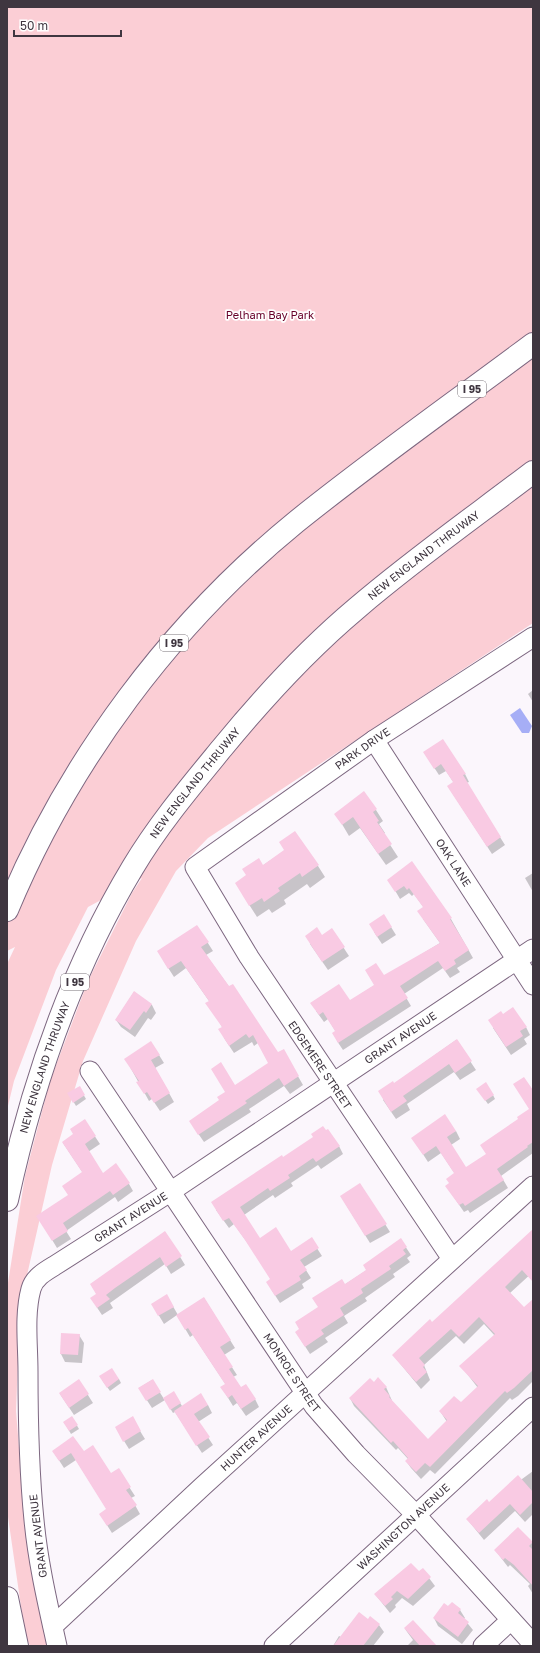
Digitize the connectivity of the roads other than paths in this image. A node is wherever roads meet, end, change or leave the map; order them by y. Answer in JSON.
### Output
{"nodes":[{"id":1,"x":533,"y":344,"type":"edge"},
{"id":2,"x":533,"y":472,"type":"edge"},
{"id":3,"x":533,"y":637,"type":"edge"},
{"id":4,"x":374,"y":740,"type":"junction"},
{"id":5,"x":195,"y":867,"type":"joint"},
{"id":6,"x":7,"y":910,"type":"edge"},
{"id":7,"x":533,"y":949,"type":"edge"},
{"id":8,"x":516,"y":960,"type":"junction"},
{"id":9,"x":533,"y":985,"type":"edge"},
{"id":10,"x":90,"y":1072,"type":"dead end"},
{"id":11,"x":332,"y":1083,"type":"junction"},
{"id":12,"x":533,"y":1186,"type":"edge"},
{"id":13,"x":170,"y":1192,"type":"junction"},
{"id":14,"x":7,"y":1200,"type":"edge"},
{"id":15,"x":452,"y":1259,"type":"junction"},
{"id":16,"x":305,"y":1393,"type":"junction"},
{"id":17,"x":533,"y":1407,"type":"edge"},
{"id":18,"x":416,"y":1515,"type":"junction"},
{"id":19,"x":7,"y":1598,"type":"edge"},
{"id":20,"x":511,"y":1620,"type":"junction"},
{"id":21,"x":53,"y":1626,"type":"junction"},
{"id":22,"x":533,"y":1644,"type":"edge"},
{"id":23,"x":278,"y":1645,"type":"edge"},
{"id":24,"x":17,"y":1646,"type":"edge"},
{"id":25,"x":57,"y":1646,"type":"edge"},
{"id":26,"x":483,"y":1646,"type":"edge"}],
"edges":[{"from":1,"to":6,"type":"highway","number":"I 95"},
{"from":2,"to":14,"type":"highway","name":"NEW ENGLAND THRUWAY","number":"I 95"},
{"from":3,"to":4,"type":"street","name":"PARK DRIVE"},
{"from":4,"to":5,"type":"street","name":"PARK DRIVE"},
{"from":4,"to":8,"type":"street","name":"OAK LANE"},
{"from":5,"to":11,"type":"street","name":"EDGEMERE STREET"},
{"from":7,"to":8,"type":"street","name":"GRANT AVENUE"},
{"from":8,"to":9,"type":"street","name":"OAK LANE"},
{"from":8,"to":11,"type":"street","name":"GRANT AVENUE"},
{"from":10,"to":13,"type":"street","name":"MONROE STREET"},
{"from":11,"to":13,"type":"street","name":"GRANT AVENUE"},
{"from":11,"to":15,"type":"street","name":"EDGEMERE STREET"},
{"from":12,"to":15,"type":"street","name":"HUNTER AVENUE"},
{"from":13,"to":16,"type":"street","name":"MONROE STREET"},
{"from":13,"to":21,"type":"street","name":"GRANT AVENUE"},
{"from":15,"to":16,"type":"street","name":"HUNTER AVENUE"},
{"from":16,"to":18,"type":"street","name":"MONROE STREET"},
{"from":16,"to":21,"type":"street","name":"HUNTER AVENUE"},
{"from":17,"to":18,"type":"street","name":"WASHINGTON AVENUE"},
{"from":18,"to":20,"type":"street","name":"MONROE STREET"},
{"from":18,"to":23,"type":"street","name":"WASHINGTON AVENUE"},
{"from":19,"to":24,"type":"highway"},
{"from":20,"to":22,"type":"street","name":"MONROE STREET"},
{"from":20,"to":26,"type":"street"},
{"from":21,"to":25,"type":"street","name":"GRANT AVENUE"}]}
